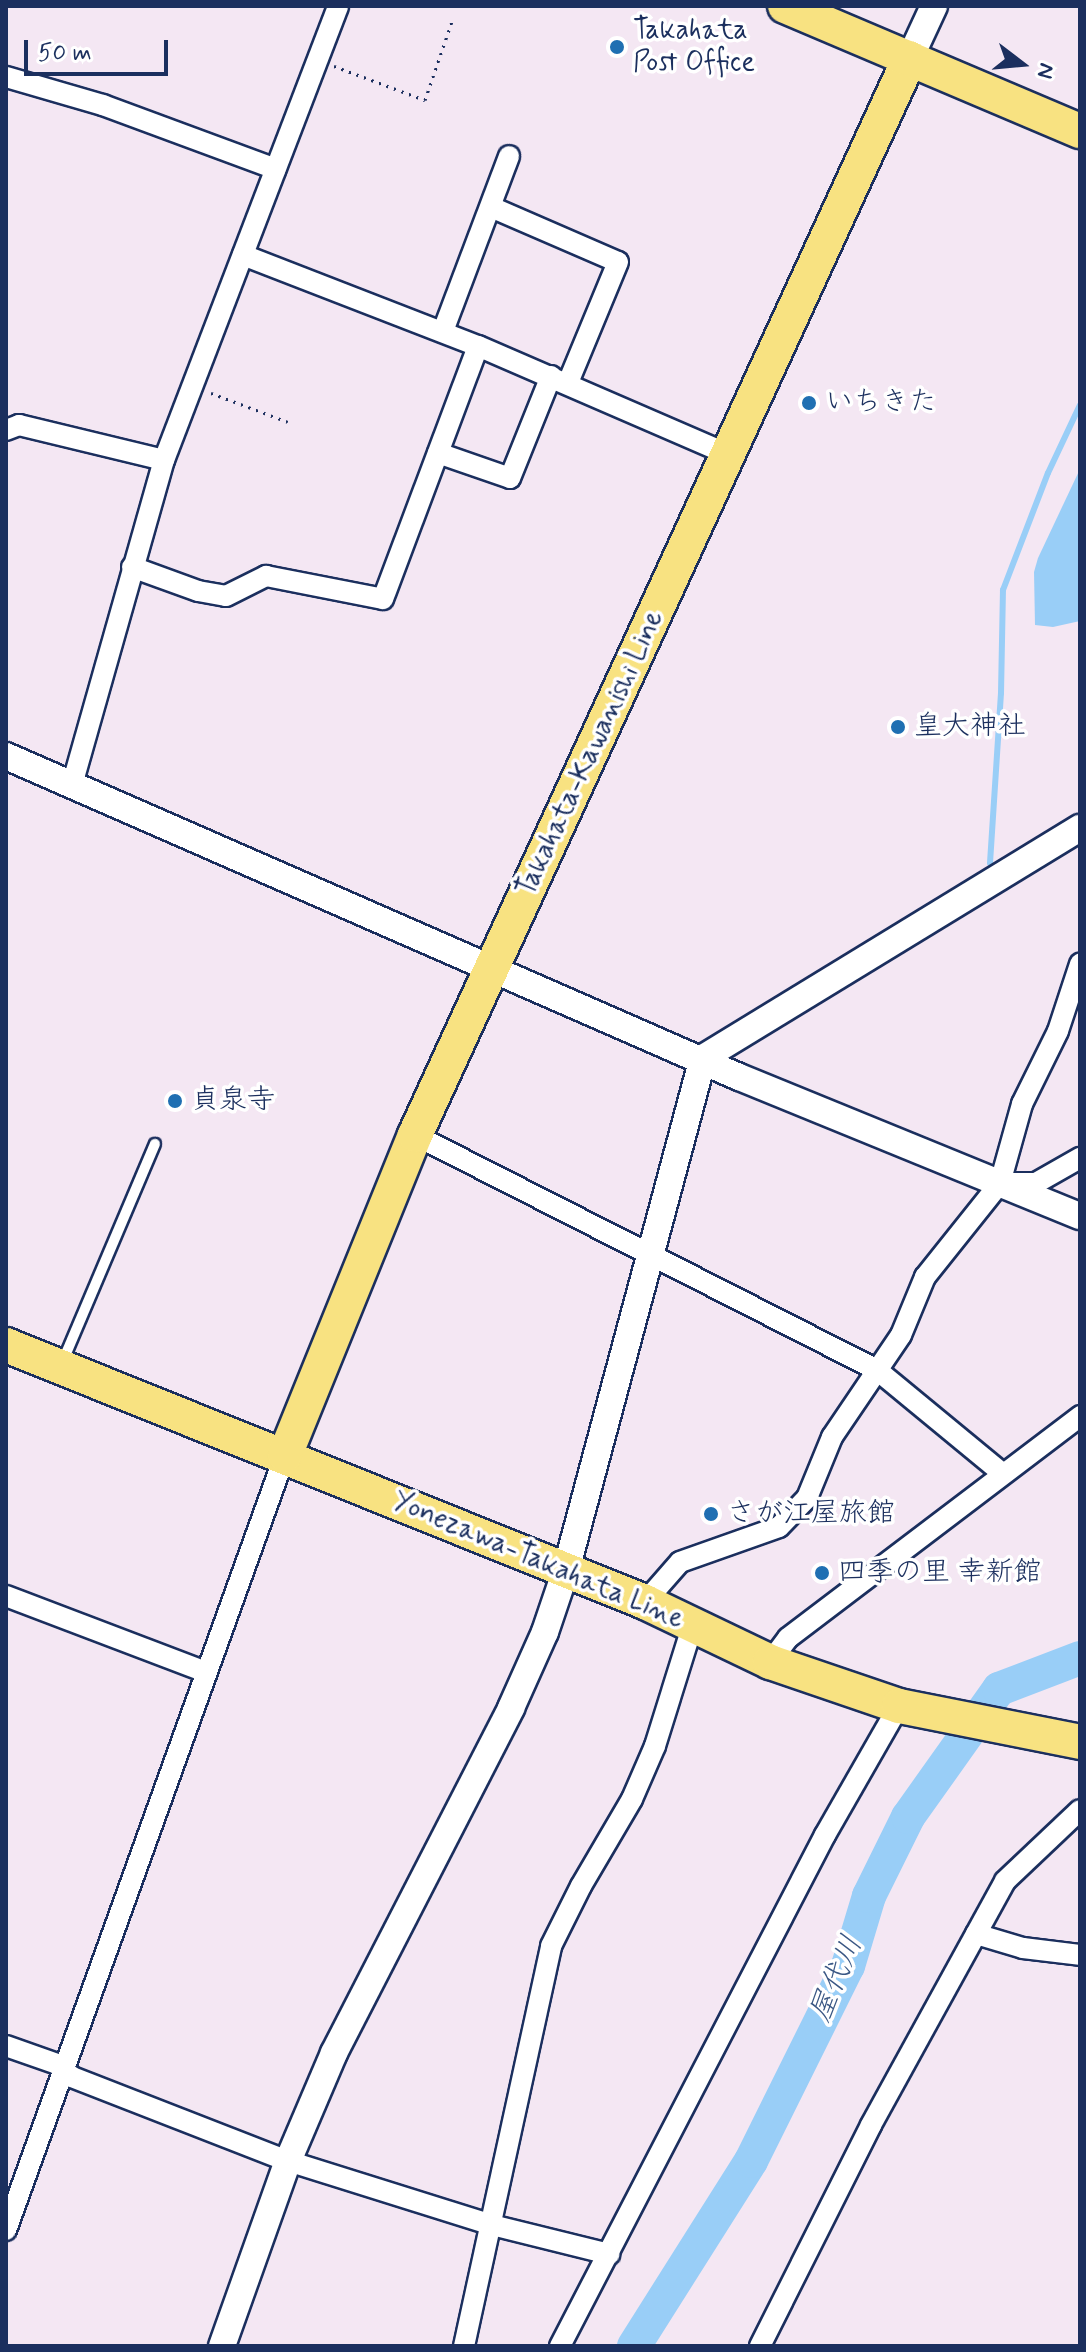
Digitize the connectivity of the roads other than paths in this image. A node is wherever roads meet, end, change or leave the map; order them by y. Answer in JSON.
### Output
{"nodes":[{"id":1,"x":338,"y":6,"type":"edge"},
{"id":2,"x":785,"y":6,"type":"edge"},
{"id":3,"x":934,"y":6,"type":"edge"},
{"id":4,"x":910,"y":58,"type":"junction"},
{"id":5,"x":6,"y":77,"type":"edge"},
{"id":6,"x":1080,"y":131,"type":"edge"},
{"id":7,"x":509,"y":156,"type":"dead end"},
{"id":8,"x":276,"y":169,"type":"junction"},
{"id":9,"x":491,"y":207,"type":"junction"},
{"id":10,"x":243,"y":255,"type":"junction"},
{"id":11,"x":443,"y":331,"type":"junction"},
{"id":12,"x":478,"y":346,"type":"junction"},
{"id":13,"x":559,"y":380,"type":"junction"},
{"id":14,"x":6,"y":430,"type":"edge"},
{"id":15,"x":438,"y":453,"type":"junction"},
{"id":16,"x":730,"y":455,"type":"junction"},
{"id":17,"x":164,"y":460,"type":"junction"},
{"id":18,"x":132,"y":567,"type":"junction"},
{"id":19,"x":7,"y":761,"type":"edge"},
{"id":20,"x":72,"y":785,"type":"junction"},
{"id":21,"x":1080,"y":828,"type":"edge"},
{"id":22,"x":1080,"y":964,"type":"edge"},
{"id":23,"x":491,"y":969,"type":"junction"},
{"id":24,"x":703,"y":1058,"type":"junction"},
{"id":25,"x":415,"y":1135,"type":"junction"},
{"id":26,"x":155,"y":1144,"type":"dead end"},
{"id":27,"x":1080,"y":1158,"type":"edge"},
{"id":28,"x":1000,"y":1183,"type":"junction"},
{"id":29,"x":1080,"y":1216,"type":"edge"},
{"id":30,"x":649,"y":1254,"type":"junction"},
{"id":31,"x":6,"y":1345,"type":"edge"},
{"id":32,"x":60,"y":1368,"type":"junction"},
{"id":33,"x":877,"y":1370,"type":"junction"},
{"id":34,"x":1080,"y":1416,"type":"edge"},
{"id":35,"x":285,"y":1455,"type":"junction"},
{"id":36,"x":1002,"y":1473,"type":"junction"},
{"id":37,"x":566,"y":1570,"type":"junction"},
{"id":38,"x":6,"y":1596,"type":"edge"},
{"id":39,"x":645,"y":1602,"type":"junction"},
{"id":40,"x":692,"y":1627,"type":"junction"},
{"id":41,"x":770,"y":1662,"type":"junction"},
{"id":42,"x":206,"y":1672,"type":"junction"},
{"id":43,"x":911,"y":1708,"type":"junction"},
{"id":44,"x":1080,"y":1742,"type":"edge"},
{"id":45,"x":1080,"y":1810,"type":"edge"},
{"id":46,"x":976,"y":1934,"type":"junction"},
{"id":47,"x":1080,"y":1955,"type":"edge"},
{"id":48,"x":6,"y":2046,"type":"edge"},
{"id":49,"x":64,"y":2070,"type":"junction"},
{"id":50,"x":288,"y":2161,"type":"junction"},
{"id":51,"x":492,"y":2225,"type":"junction"},
{"id":52,"x":6,"y":2230,"type":"edge"},
{"id":53,"x":609,"y":2254,"type":"junction"},
{"id":54,"x":222,"y":2346,"type":"edge"},
{"id":55,"x":464,"y":2346,"type":"edge"},
{"id":56,"x":560,"y":2346,"type":"edge"},
{"id":57,"x":760,"y":2346,"type":"edge"}],
"edges":[{"from":1,"to":8,"type":"street"},
{"from":2,"to":4,"type":"main road"},
{"from":3,"to":4,"type":"street"},
{"from":4,"to":6,"type":"main road"},
{"from":4,"to":16,"type":"main road","name":"Takahata-Kawanishi Line"},
{"from":5,"to":8,"type":"street"},
{"from":7,"to":9,"type":"street"},
{"from":8,"to":10,"type":"street"},
{"from":9,"to":11,"type":"street"},
{"from":9,"to":13,"type":"street"},
{"from":10,"to":11,"type":"street"},
{"from":10,"to":17,"type":"street"},
{"from":11,"to":12,"type":"street"},
{"from":12,"to":13,"type":"street"},
{"from":12,"to":15,"type":"street"},
{"from":13,"to":15,"type":"street"},
{"from":13,"to":16,"type":"street"},
{"from":14,"to":17,"type":"street"},
{"from":15,"to":18,"type":"street"},
{"from":16,"to":23,"type":"main road","name":"Takahata-Kawanishi Line"},
{"from":17,"to":18,"type":"street"},
{"from":18,"to":20,"type":"street"},
{"from":19,"to":20,"type":"street"},
{"from":20,"to":23,"type":"street"},
{"from":21,"to":24,"type":"street"},
{"from":22,"to":28,"type":"street"},
{"from":23,"to":24,"type":"street"},
{"from":23,"to":25,"type":"main road","name":"Takahata-Kawanishi Line"},
{"from":24,"to":28,"type":"street"},
{"from":24,"to":30,"type":"street"},
{"from":25,"to":30,"type":"street"},
{"from":25,"to":35,"type":"main road","name":"Takahata-Kawanishi Line"},
{"from":26,"to":32,"type":"lane"},
{"from":27,"to":28,"type":"street"},
{"from":28,"to":29,"type":"street"},
{"from":28,"to":33,"type":"street"},
{"from":30,"to":33,"type":"street"},
{"from":30,"to":37,"type":"street"},
{"from":31,"to":32,"type":"main road","name":"Yonezawa-Takahata Line"},
{"from":32,"to":35,"type":"main road","name":"Yonezawa-Takahata Line"},
{"from":33,"to":36,"type":"street"},
{"from":33,"to":39,"type":"street"},
{"from":34,"to":36,"type":"street"},
{"from":35,"to":37,"type":"main road","name":"Yonezawa-Takahata Line"},
{"from":35,"to":42,"type":"street"},
{"from":36,"to":41,"type":"street"},
{"from":37,"to":39,"type":"main road","name":"Yonezawa-Takahata Line"},
{"from":37,"to":50,"type":"street"},
{"from":38,"to":42,"type":"street"},
{"from":39,"to":40,"type":"main road","name":"Yonezawa-Takahata Line"},
{"from":40,"to":41,"type":"main road","name":"Yonezawa-Takahata Line"},
{"from":40,"to":51,"type":"street"},
{"from":41,"to":43,"type":"main road","name":"Yonezawa-Takahata Line"},
{"from":42,"to":49,"type":"street"},
{"from":43,"to":44,"type":"main road","name":"Yonezawa-Takahata Line"},
{"from":43,"to":53,"type":"street"},
{"from":45,"to":46,"type":"street"},
{"from":46,"to":47,"type":"street"},
{"from":46,"to":57,"type":"street"},
{"from":48,"to":49,"type":"street"},
{"from":49,"to":50,"type":"street"},
{"from":49,"to":52,"type":"street"},
{"from":50,"to":51,"type":"street"},
{"from":50,"to":54,"type":"street"},
{"from":51,"to":53,"type":"street"},
{"from":51,"to":55,"type":"street"},
{"from":53,"to":56,"type":"street"}]}
